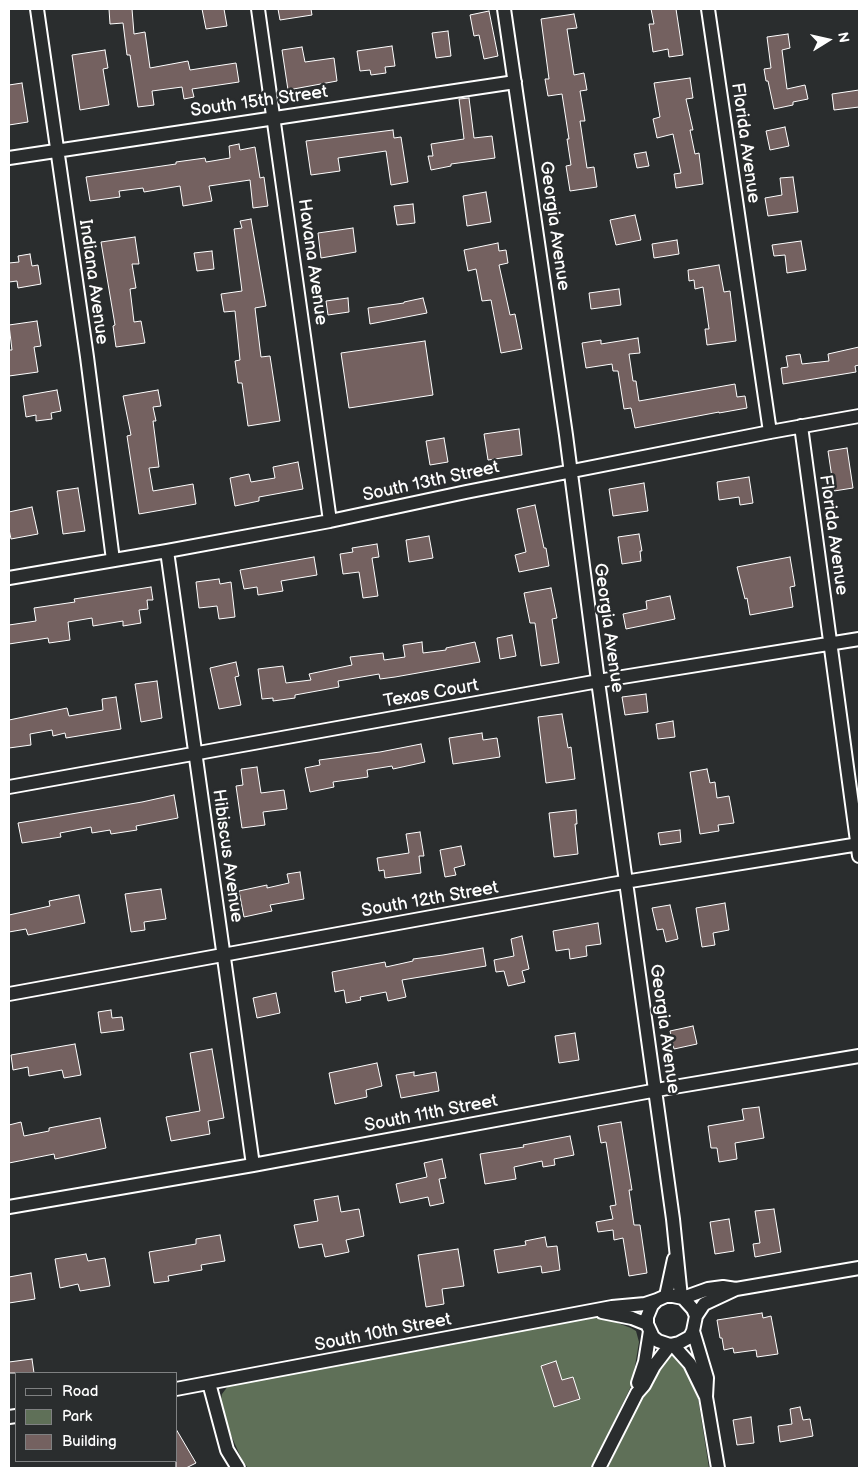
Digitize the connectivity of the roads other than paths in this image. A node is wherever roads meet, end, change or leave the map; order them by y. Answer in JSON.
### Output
{"nodes":[{"id":1,"x":37,"y":9,"type":"edge"},
{"id":2,"x":258,"y":9,"type":"edge"},
{"id":3,"x":504,"y":9,"type":"edge"},
{"id":4,"x":708,"y":9,"type":"edge"},
{"id":5,"x":515,"y":82,"type":"junction"},
{"id":6,"x":274,"y":118,"type":"junction"},
{"id":7,"x":56,"y":151,"type":"junction"},
{"id":8,"x":9,"y":158,"type":"edge"},
{"id":9,"x":859,"y":416,"type":"edge"},
{"id":10,"x":801,"y":426,"type":"junction"},
{"id":11,"x":770,"y":432,"type":"junction"},
{"id":12,"x":570,"y":471,"type":"junction"},
{"id":13,"x":330,"y":521,"type":"junction"},
{"id":14,"x":167,"y":551,"type":"junction"},
{"id":15,"x":114,"y":560,"type":"junction"},
{"id":16,"x":9,"y":578,"type":"edge"},
{"id":17,"x":859,"y":639,"type":"edge"},
{"id":18,"x":830,"y":644,"type":"junction"},
{"id":19,"x":598,"y":681,"type":"junction"},
{"id":20,"x":196,"y":754,"type":"junction"},
{"id":21,"x":9,"y":787,"type":"edge"},
{"id":22,"x":859,"y":848,"type":"edge"},
{"id":23,"x":626,"y":881,"type":"junction"},
{"id":24,"x":224,"y":956,"type":"junction"},
{"id":25,"x":9,"y":994,"type":"edge"},
{"id":26,"x":859,"y":1056,"type":"edge"},
{"id":27,"x":656,"y":1090,"type":"junction"},
{"id":28,"x":253,"y":1165,"type":"junction"},
{"id":29,"x":9,"y":1207,"type":"edge"},
{"id":30,"x":676,"y":1252,"type":"junction"},
{"id":31,"x":859,"y":1268,"type":"edge"},
{"id":32,"x":736,"y":1289,"type":"junction"},
{"id":33,"x":661,"y":1298,"type":"junction"},
{"id":34,"x":682,"y":1298,"type":"junction"},
{"id":35,"x":597,"y":1311,"type":"junction"},
{"id":36,"x":696,"y":1316,"type":"junction"},
{"id":37,"x":649,"y":1328,"type":"junction"},
{"id":38,"x":693,"y":1331,"type":"junction"},
{"id":39,"x":672,"y":1345,"type":"junction"},
{"id":40,"x":209,"y":1383,"type":"junction"},
{"id":41,"x":178,"y":1389,"type":"edge"},
{"id":42,"x":637,"y":1393,"type":"junction"},
{"id":43,"x":706,"y":1397,"type":"junction"},
{"id":44,"x":238,"y":1468,"type":"edge"},
{"id":45,"x":599,"y":1468,"type":"edge"},
{"id":46,"x":718,"y":1468,"type":"edge"}],
"edges":[{"from":1,"to":7,"type":"street","name":"Indiana Avenue"},
{"from":2,"to":6,"type":"street","name":"Havana Avenue"},
{"from":3,"to":5,"type":"street","name":"Georgia Avenue"},
{"from":4,"to":11,"type":"street","name":"Florida Avenue"},
{"from":5,"to":6,"type":"street","name":"South 15th Street"},
{"from":5,"to":12,"type":"street","name":"Georgia Avenue"},
{"from":6,"to":7,"type":"street","name":"South 15th Street"},
{"from":6,"to":13,"type":"street","name":"Havana Avenue"},
{"from":7,"to":8,"type":"street","name":"South 15th Street"},
{"from":7,"to":15,"type":"street","name":"Indiana Avenue"},
{"from":9,"to":10,"type":"street","name":"South 13th Street"},
{"from":10,"to":11,"type":"street","name":"South 13th Street"},
{"from":10,"to":18,"type":"street","name":"Florida Avenue"},
{"from":11,"to":12,"type":"street","name":"South 13th Street"},
{"from":12,"to":13,"type":"street","name":"South 13th Street"},
{"from":12,"to":19,"type":"street","name":"Georgia Avenue"},
{"from":13,"to":14,"type":"street","name":"South 13th Street"},
{"from":14,"to":15,"type":"street","name":"South 13th Street"},
{"from":14,"to":20,"type":"street","name":"Hibiscus Avenue"},
{"from":15,"to":16,"type":"street","name":"South 13th Street"},
{"from":17,"to":18,"type":"street","name":"Texas Court"},
{"from":18,"to":19,"type":"street","name":"Texas Court"},
{"from":18,"to":22,"type":"street","name":"Florida Avenue"},
{"from":19,"to":20,"type":"street","name":"Texas Court"},
{"from":19,"to":23,"type":"street","name":"Georgia Avenue"},
{"from":20,"to":21,"type":"street","name":"Texas Court"},
{"from":20,"to":24,"type":"street","name":"Hibiscus Avenue"},
{"from":22,"to":23,"type":"street","name":"South 12th Street"},
{"from":23,"to":24,"type":"street","name":"South 12th Street"},
{"from":23,"to":27,"type":"street","name":"Georgia Avenue"},
{"from":24,"to":25,"type":"street","name":"South 12th Street"},
{"from":24,"to":28,"type":"street","name":"Hibiscus Avenue"},
{"from":26,"to":27,"type":"street","name":"South 11th Street"},
{"from":27,"to":28,"type":"street","name":"South 11th Street"},
{"from":27,"to":30,"type":"street","name":"Georgia Avenue"},
{"from":28,"to":29,"type":"street","name":"South 11th Street"},
{"from":30,"to":33,"type":"street","name":"Georgia Avenue"},
{"from":30,"to":34,"type":"street","name":"Georgia Avenue"},
{"from":31,"to":32,"type":"street"},
{"from":32,"to":34,"type":"street"},
{"from":32,"to":36,"type":"street"},
{"from":33,"to":34,"type":"street"},
{"from":33,"to":35,"type":"street","name":"South 10th Street"},
{"from":33,"to":37,"type":"street"},
{"from":34,"to":36,"type":"street"},
{"from":35,"to":37,"type":"street","name":"South 10th Street"},
{"from":35,"to":40,"type":"street","name":"South 10th Street"},
{"from":36,"to":38,"type":"street"},
{"from":37,"to":39,"type":"street"},
{"from":37,"to":42,"type":"street"},
{"from":38,"to":39,"type":"street"},
{"from":38,"to":43,"type":"street"},
{"from":39,"to":42,"type":"street"},
{"from":39,"to":43,"type":"street"},
{"from":40,"to":41,"type":"street","name":"South 10th Street"},
{"from":40,"to":44,"type":"street"},
{"from":42,"to":45,"type":"street"},
{"from":43,"to":46,"type":"street"}]}
